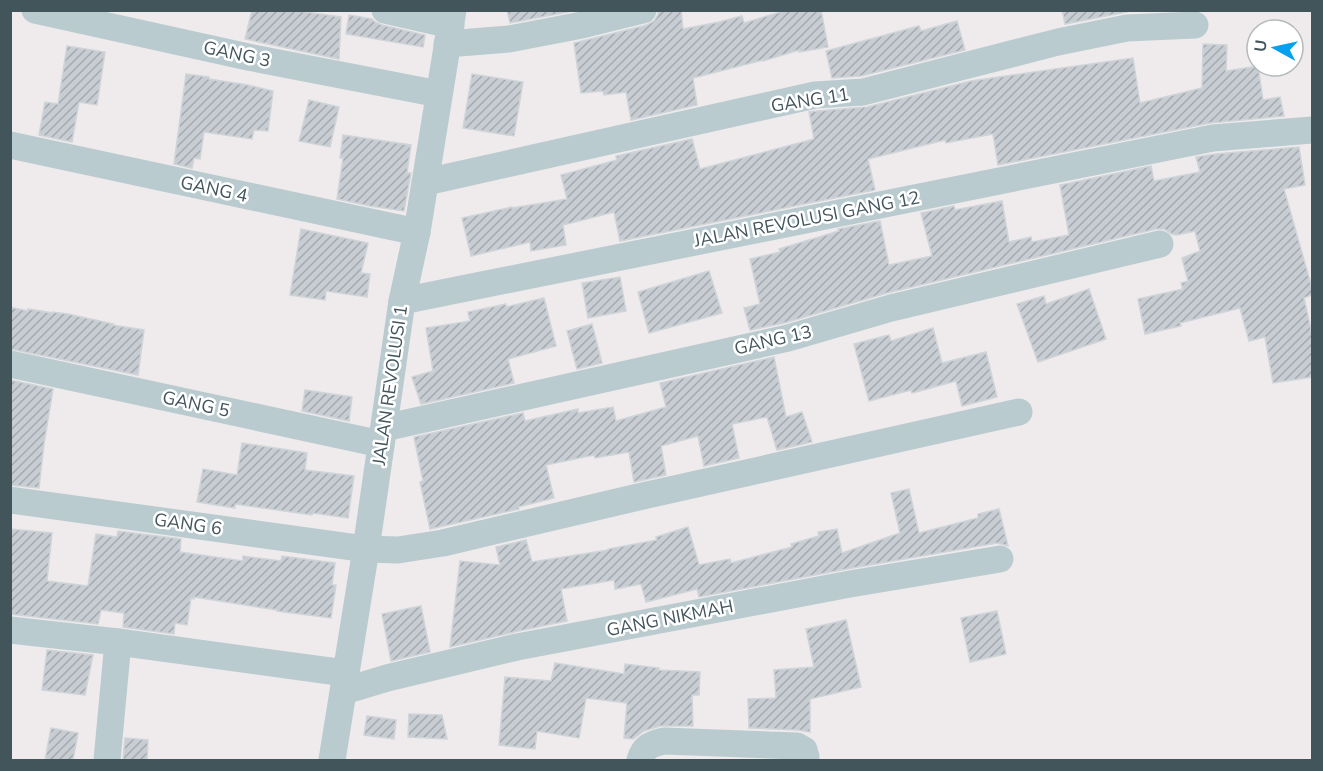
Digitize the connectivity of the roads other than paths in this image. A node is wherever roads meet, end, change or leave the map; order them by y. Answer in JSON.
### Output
{"nodes":[{"id":1,"x":35,"y":10,"type":"edge"},
{"id":2,"x":385,"y":10,"type":"edge"},
{"id":3,"x":643,"y":10,"type":"edge"},
{"id":4,"x":1195,"y":25,"type":"dead end"},
{"id":5,"x":450,"y":27,"type":"edge"},
{"id":6,"x":439,"y":94,"type":"junction"},
{"id":7,"x":1312,"y":130,"type":"edge"},
{"id":8,"x":10,"y":145,"type":"edge"},
{"id":9,"x":426,"y":182,"type":"junction"},
{"id":10,"x":417,"y":232,"type":"junction"},
{"id":11,"x":1160,"y":244,"type":"dead end"},
{"id":12,"x":402,"y":301,"type":"junction"},
{"id":13,"x":10,"y":364,"type":"edge"},
{"id":14,"x":1019,"y":412,"type":"dead end"},
{"id":15,"x":383,"y":436,"type":"junction"},
{"id":16,"x":10,"y":500,"type":"edge"},
{"id":17,"x":366,"y":549,"type":"junction"},
{"id":18,"x":1000,"y":559,"type":"dead end"},
{"id":19,"x":10,"y":630,"type":"edge"},
{"id":20,"x":118,"y":642,"type":"junction"},
{"id":21,"x":345,"y":682,"type":"junction"},
{"id":22,"x":107,"y":760,"type":"edge"},
{"id":23,"x":332,"y":760,"type":"edge"},
{"id":24,"x":640,"y":760,"type":"edge"},
{"id":25,"x":806,"y":760,"type":"edge"}],
"edges":[{"from":1,"to":6,"type":"street","name":"GANG 3"},
{"from":2,"to":5,"type":"street"},
{"from":3,"to":5,"type":"street"},
{"from":4,"to":9,"type":"street","name":"GANG 11"},
{"from":5,"to":6,"type":"street","name":"JALAN REVOLUSI 1"},
{"from":6,"to":9,"type":"street","name":"JALAN REVOLUSI 1"},
{"from":7,"to":12,"type":"street","name":"JALAN REVOLUSI GANG 12"},
{"from":8,"to":10,"type":"street","name":"GANG 4"},
{"from":9,"to":10,"type":"street","name":"JALAN REVOLUSI 1"},
{"from":10,"to":12,"type":"street","name":"JALAN REVOLUSI 1"},
{"from":11,"to":15,"type":"street","name":"GANG 13"},
{"from":12,"to":15,"type":"street","name":"JALAN REVOLUSI 1"},
{"from":13,"to":15,"type":"street","name":"GANG 5"},
{"from":14,"to":17,"type":"street"},
{"from":15,"to":17,"type":"street","name":"JALAN REVOLUSI 1"},
{"from":16,"to":17,"type":"street","name":"GANG 6"},
{"from":17,"to":21,"type":"street","name":"JALAN REVOLUSI 1"},
{"from":18,"to":21,"type":"street","name":"GANG NIKMAH"},
{"from":19,"to":20,"type":"street"},
{"from":20,"to":21,"type":"street"},
{"from":20,"to":22,"type":"street"},
{"from":21,"to":23,"type":"street","name":"JALAN REVOLUSI 1"},
{"from":24,"to":25,"type":"street"}]}
